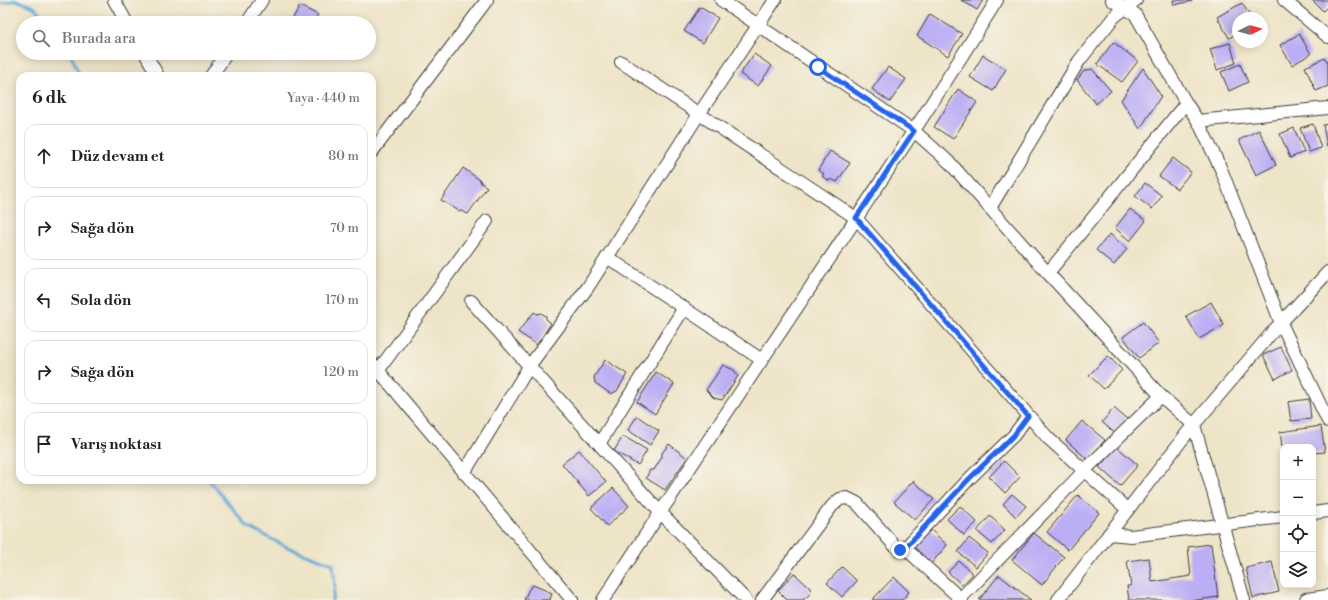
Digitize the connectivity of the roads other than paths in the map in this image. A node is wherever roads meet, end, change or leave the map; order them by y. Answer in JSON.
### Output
{"nodes":[{"id":1,"x":114,"y":0,"type":"edge"},
{"id":2,"x":262,"y":0,"type":"edge"},
{"id":3,"x":487,"y":0,"type":"edge"},
{"id":4,"x":721,"y":0,"type":"edge"},
{"id":5,"x":775,"y":0,"type":"edge"},
{"id":6,"x":997,"y":0,"type":"edge"},
{"id":7,"x":1112,"y":0,"type":"edge"},
{"id":8,"x":1136,"y":0,"type":"edge"},
{"id":9,"x":1284,"y":0,"type":"edge"},
{"id":10,"x":1126,"y":8,"type":"junction"},
{"id":11,"x":123,"y":16,"type":"edge"},
{"id":12,"x":252,"y":16,"type":"edge"},
{"id":13,"x":758,"y":26,"type":"junction"},
{"id":14,"x":1328,"y":37,"type":"edge"},
{"id":15,"x":149,"y":60,"type":"edge"},
{"id":16,"x":222,"y":60,"type":"edge"},
{"id":17,"x":621,"y":62,"type":"dead end"},
{"id":18,"x":156,"y":72,"type":"edge"},
{"id":19,"x":214,"y":72,"type":"edge"},
{"id":20,"x":1186,"y":103,"type":"junction"},
{"id":21,"x":1328,"y":108,"type":"edge"},
{"id":22,"x":699,"y":114,"type":"junction"},
{"id":23,"x":1198,"y":121,"type":"junction"},
{"id":24,"x":914,"y":131,"type":"junction"},
{"id":25,"x":376,"y":147,"type":"edge"},
{"id":26,"x":990,"y":208,"type":"junction"},
{"id":27,"x":856,"y":218,"type":"junction"},
{"id":28,"x":487,"y":221,"type":"dead end"},
{"id":29,"x":607,"y":257,"type":"junction"},
{"id":30,"x":1328,"y":272,"type":"edge"},
{"id":31,"x":1048,"y":273,"type":"junction"},
{"id":32,"x":471,"y":301,"type":"dead end"},
{"id":33,"x":684,"y":308,"type":"junction"},
{"id":34,"x":1281,"y":323,"type":"junction"},
{"id":35,"x":762,"y":360,"type":"junction"},
{"id":36,"x":530,"y":365,"type":"junction"},
{"id":37,"x":376,"y":366,"type":"edge"},
{"id":38,"x":376,"y":368,"type":"edge"},
{"id":39,"x":1161,"y":396,"type":"junction"},
{"id":40,"x":1028,"y":416,"type":"junction"},
{"id":41,"x":1328,"y":421,"type":"edge"},
{"id":42,"x":1194,"y":425,"type":"junction"},
{"id":43,"x":599,"y":444,"type":"junction"},
{"id":44,"x":1084,"y":471,"type":"junction"},
{"id":45,"x":464,"y":473,"type":"junction"},
{"id":46,"x":1128,"y":510,"type":"junction"},
{"id":47,"x":1328,"y":511,"type":"edge"},
{"id":48,"x":660,"y":512,"type":"junction"},
{"id":49,"x":1316,"y":513,"type":"edge"},
{"id":50,"x":1280,"y":516,"type":"edge"},
{"id":51,"x":1222,"y":524,"type":"junction"},
{"id":52,"x":1109,"y":534,"type":"junction"},
{"id":53,"x":905,"y":548,"type":"junction"},
{"id":54,"x":1328,"y":596,"type":"edge"},
{"id":55,"x":961,"y":599,"type":"edge"},
{"id":56,"x":1306,"y":599,"type":"dead end"},
{"id":57,"x":572,"y":600,"type":"edge"},
{"id":58,"x":603,"y":600,"type":"edge"},
{"id":59,"x":746,"y":600,"type":"edge"},
{"id":60,"x":762,"y":600,"type":"edge"},
{"id":61,"x":1058,"y":600,"type":"edge"},
{"id":62,"x":1244,"y":600,"type":"edge"}],
"edges":[{"from":1,"to":11,"type":"street"},
{"from":2,"to":12,"type":"street"},
{"from":3,"to":25,"type":"street"},
{"from":4,"to":13,"type":"street"},
{"from":5,"to":13,"type":"street"},
{"from":6,"to":24,"type":"street"},
{"from":7,"to":10,"type":"street"},
{"from":8,"to":10,"type":"street"},
{"from":9,"to":14,"type":"street"},
{"from":10,"to":20,"type":"street"},
{"from":10,"to":26,"type":"street"},
{"from":13,"to":22,"type":"street"},
{"from":13,"to":24,"type":"street"},
{"from":15,"to":18,"type":"street"},
{"from":16,"to":19,"type":"street"},
{"from":17,"to":22,"type":"street"},
{"from":20,"to":23,"type":"street"},
{"from":20,"to":31,"type":"street"},
{"from":21,"to":23,"type":"street"},
{"from":22,"to":27,"type":"street"},
{"from":22,"to":29,"type":"street"},
{"from":23,"to":34,"type":"street"},
{"from":24,"to":26,"type":"street"},
{"from":24,"to":27,"type":"street"},
{"from":26,"to":31,"type":"street"},
{"from":27,"to":35,"type":"street"},
{"from":27,"to":40,"type":"street"},
{"from":28,"to":37,"type":"street"},
{"from":29,"to":33,"type":"street"},
{"from":29,"to":36,"type":"street"},
{"from":30,"to":34,"type":"street"},
{"from":31,"to":39,"type":"street"},
{"from":32,"to":36,"type":"street"},
{"from":33,"to":35,"type":"street"},
{"from":33,"to":43,"type":"street"},
{"from":34,"to":41,"type":"street"},
{"from":34,"to":42,"type":"street"},
{"from":35,"to":48,"type":"street"},
{"from":36,"to":43,"type":"street"},
{"from":36,"to":45,"type":"street"},
{"from":38,"to":45,"type":"street"},
{"from":39,"to":42,"type":"street"},
{"from":39,"to":44,"type":"street"},
{"from":40,"to":44,"type":"street"},
{"from":40,"to":53,"type":"street"},
{"from":42,"to":46,"type":"street"},
{"from":42,"to":51,"type":"street"},
{"from":43,"to":48,"type":"street"},
{"from":44,"to":46,"type":"street"},
{"from":44,"to":55,"type":"street"},
{"from":45,"to":57,"type":"street"},
{"from":46,"to":52,"type":"street"},
{"from":47,"to":49,"type":"street"},
{"from":48,"to":58,"type":"street"},
{"from":48,"to":59,"type":"street"},
{"from":50,"to":51,"type":"street"},
{"from":51,"to":52,"type":"street"},
{"from":51,"to":62,"type":"street"},
{"from":52,"to":61,"type":"street"},
{"from":53,"to":55,"type":"street"},
{"from":53,"to":60,"type":"street"},
{"from":54,"to":56,"type":"street"}]}
